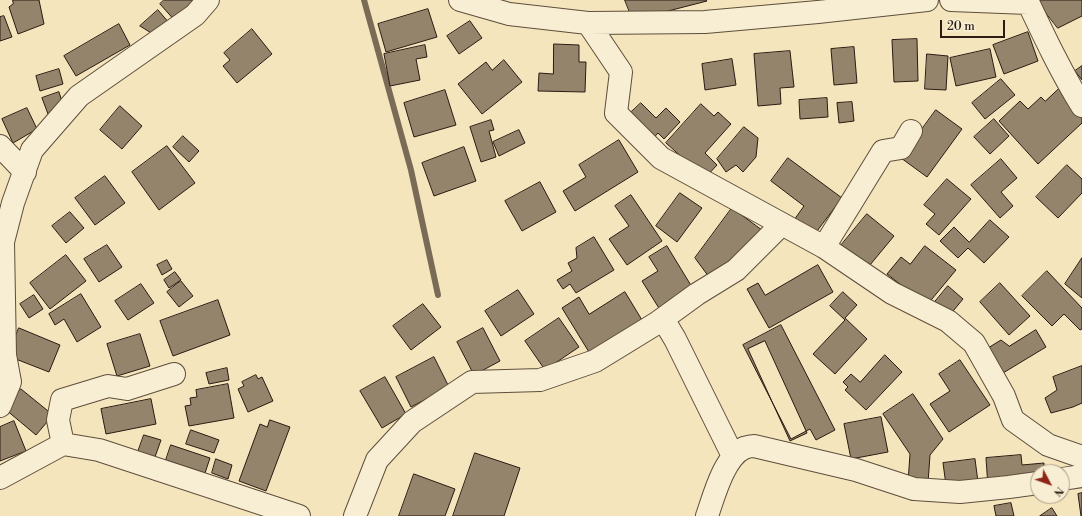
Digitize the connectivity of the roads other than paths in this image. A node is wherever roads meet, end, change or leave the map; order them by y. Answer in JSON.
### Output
{"nodes":[{"id":1,"x":208,"y":0,"type":"edge"},
{"id":2,"x":460,"y":0,"type":"edge"},
{"id":3,"x":528,"y":0,"type":"edge"},
{"id":4,"x":927,"y":0,"type":"edge"},
{"id":5,"x":952,"y":0,"type":"edge"},
{"id":6,"x":1028,"y":1,"type":"edge"},
{"id":7,"x":509,"y":14,"type":"junction"},
{"id":8,"x":588,"y":23,"type":"junction"},
{"id":9,"x":1082,"y":106,"type":"edge"},
{"id":10,"x":911,"y":131,"type":"dead end"},
{"id":11,"x":0,"y":146,"type":"edge"},
{"id":12,"x":24,"y":172,"type":"junction"},
{"id":13,"x":782,"y":224,"type":"junction"},
{"id":14,"x":824,"y":247,"type":"junction"},
{"id":15,"x":657,"y":323,"type":"junction"},
{"id":16,"x":2,"y":356,"type":"edge"},
{"id":17,"x":174,"y":374,"type":"dead end"},
{"id":18,"x":0,"y":406,"type":"edge"},
{"id":19,"x":63,"y":444,"type":"junction"},
{"id":20,"x":733,"y":456,"type":"junction"},
{"id":21,"x":1082,"y":457,"type":"edge"},
{"id":22,"x":1082,"y":476,"type":"edge"},
{"id":23,"x":0,"y":478,"type":"edge"},
{"id":24,"x":1070,"y":478,"type":"edge"},
{"id":25,"x":1030,"y":484,"type":"edge"},
{"id":26,"x":299,"y":516,"type":"edge"},
{"id":27,"x":355,"y":516,"type":"edge"},
{"id":28,"x":707,"y":516,"type":"edge"}],
"edges":[{"from":1,"to":12,"type":"street"},
{"from":2,"to":7,"type":"street"},
{"from":3,"to":7,"type":"street"},
{"from":4,"to":8,"type":"street"},
{"from":5,"to":6,"type":"street"},
{"from":6,"to":9,"type":"street"},
{"from":7,"to":8,"type":"street"},
{"from":8,"to":13,"type":"street"},
{"from":10,"to":14,"type":"street"},
{"from":11,"to":12,"type":"street"},
{"from":12,"to":16,"type":"street"},
{"from":13,"to":14,"type":"street"},
{"from":13,"to":15,"type":"street"},
{"from":14,"to":21,"type":"street"},
{"from":15,"to":20,"type":"street"},
{"from":15,"to":27,"type":"street"},
{"from":16,"to":18,"type":"street"},
{"from":17,"to":19,"type":"street"},
{"from":19,"to":23,"type":"street"},
{"from":19,"to":26,"type":"street"},
{"from":20,"to":25,"type":"street"},
{"from":20,"to":28,"type":"street"},
{"from":22,"to":24,"type":"street"}]}
